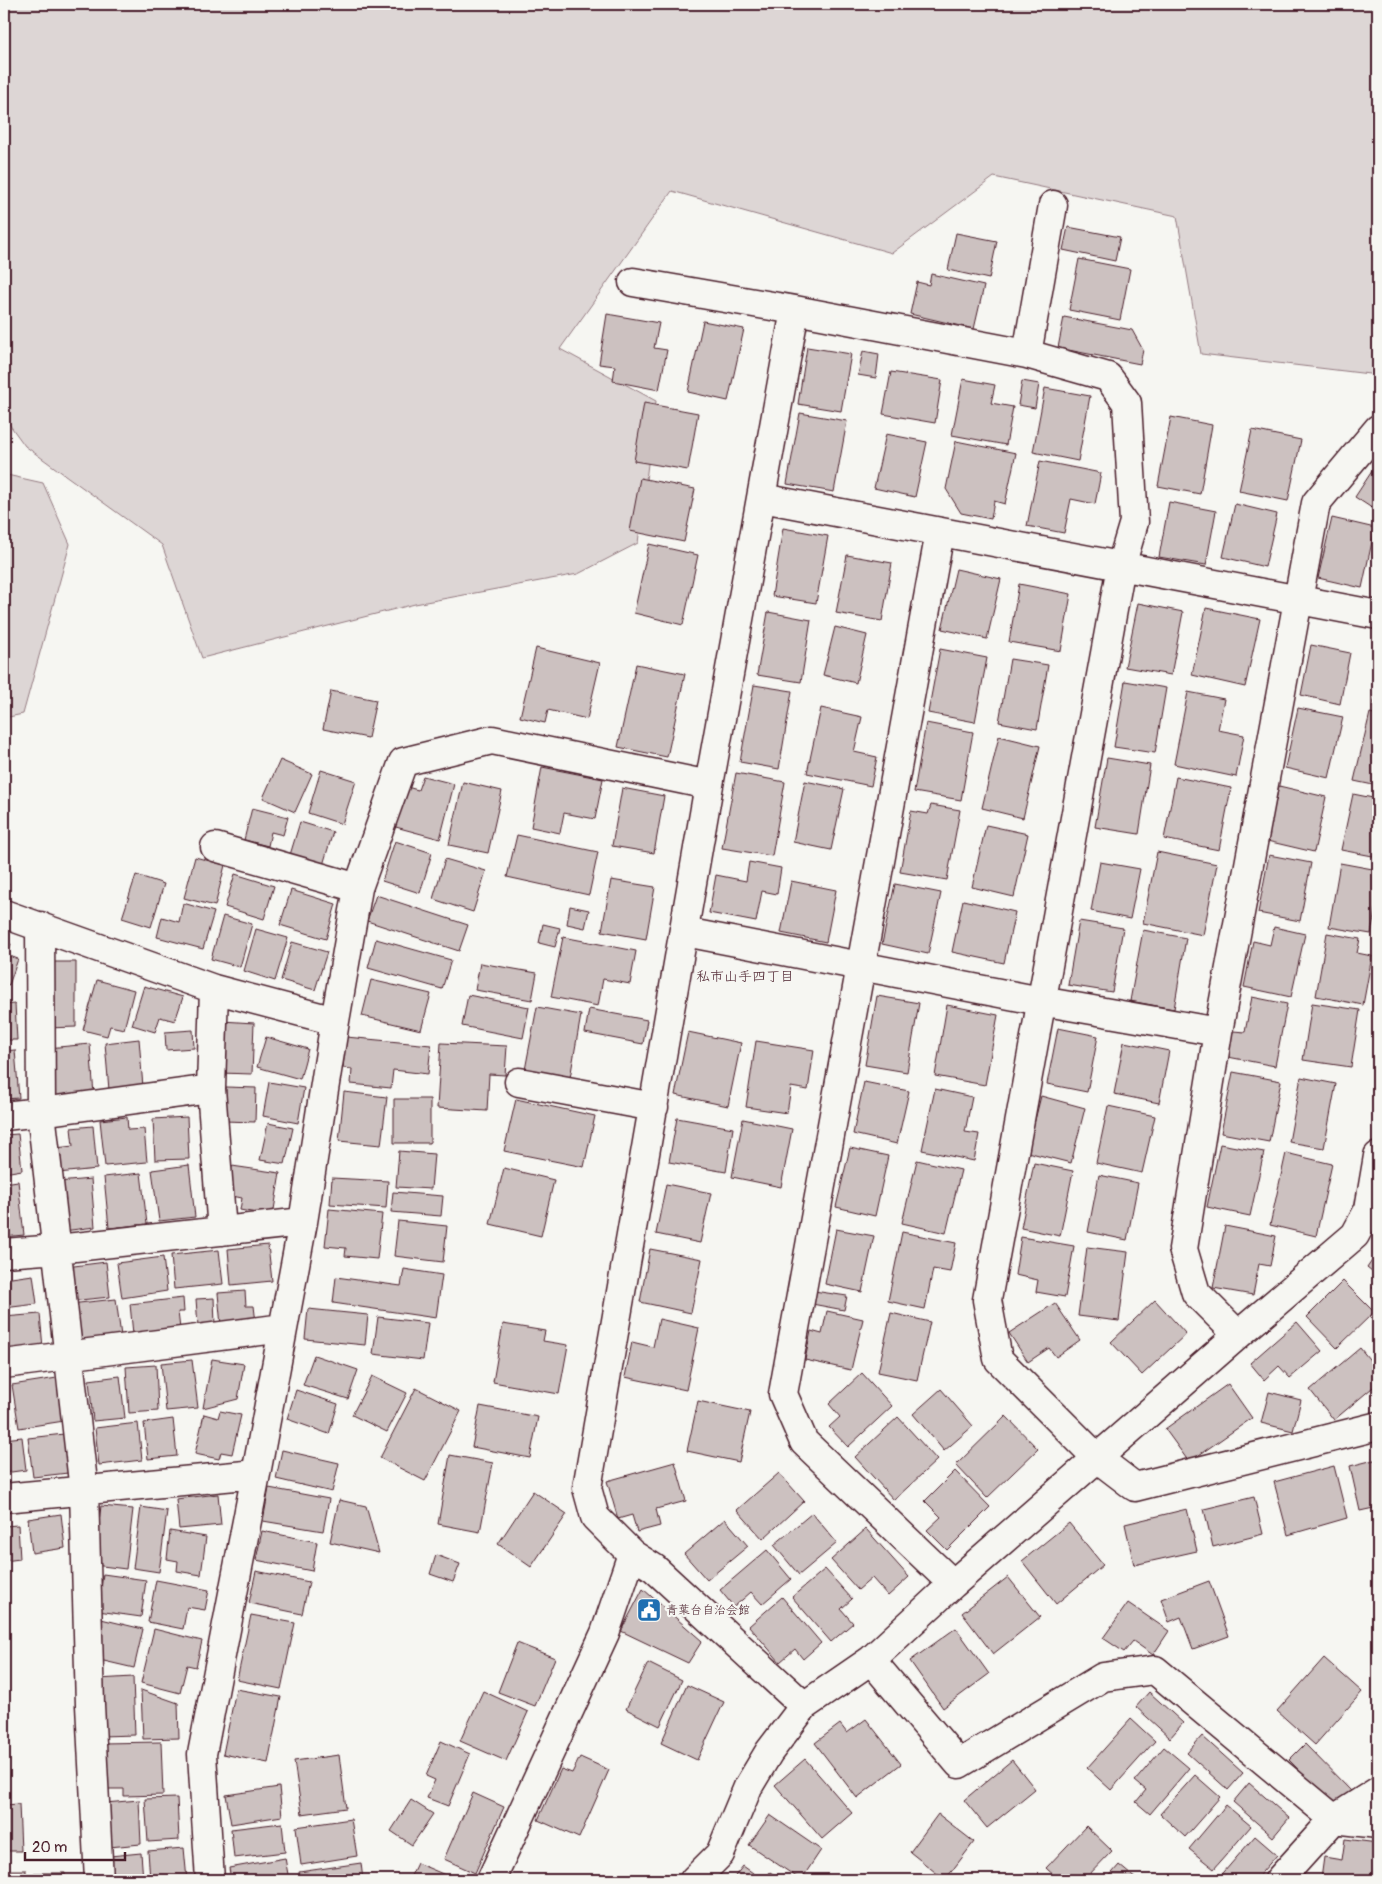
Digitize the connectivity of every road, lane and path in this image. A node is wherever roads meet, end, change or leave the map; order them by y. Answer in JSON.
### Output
{"nodes":[{"id":1,"x":1052,"y":205,"type":"dead end"},
{"id":2,"x":633,"y":282,"type":"dead end"},
{"id":3,"x":795,"y":310,"type":"junction"},
{"id":4,"x":1027,"y":354,"type":"junction"},
{"id":5,"x":1378,"y":429,"type":"edge"},
{"id":6,"x":762,"y":498,"type":"junction"},
{"id":7,"x":940,"y":532,"type":"junction"},
{"id":8,"x":1121,"y":566,"type":"junction"},
{"id":9,"x":1297,"y":600,"type":"junction"},
{"id":10,"x":1378,"y":615,"type":"edge"},
{"id":11,"x":710,"y":785,"type":"junction"},
{"id":12,"x":215,"y":847,"type":"dead end"},
{"id":13,"x":358,"y":888,"type":"junction"},
{"id":14,"x":4,"y":914,"type":"edge"},
{"id":15,"x":40,"y":926,"type":"junction"},
{"id":16,"x":685,"y":932,"type":"junction"},
{"id":17,"x":862,"y":965,"type":"junction"},
{"id":18,"x":214,"y":989,"type":"junction"},
{"id":19,"x":1041,"y":1001,"type":"junction"},
{"id":20,"x":335,"y":1021,"type":"junction"},
{"id":21,"x":1218,"y":1032,"type":"junction"},
{"id":22,"x":519,"y":1082,"type":"dead end"},
{"id":23,"x":211,"y":1089,"type":"junction"},
{"id":24,"x":654,"y":1106,"type":"junction"},
{"id":25,"x":41,"y":1112,"type":"junction"},
{"id":26,"x":4,"y":1116,"type":"edge"},
{"id":27,"x":1378,"y":1156,"type":"edge"},
{"id":28,"x":303,"y":1222,"type":"junction"},
{"id":29,"x":222,"y":1231,"type":"junction"},
{"id":30,"x":57,"y":1249,"type":"junction"},
{"id":31,"x":4,"y":1253,"type":"edge"},
{"id":32,"x":283,"y":1328,"type":"junction"},
{"id":33,"x":1238,"y":1335,"type":"junction"},
{"id":34,"x":69,"y":1355,"type":"junction"},
{"id":35,"x":4,"y":1364,"type":"edge"},
{"id":36,"x":1378,"y":1426,"type":"edge"},
{"id":37,"x":1097,"y":1458,"type":"junction"},
{"id":38,"x":256,"y":1474,"type":"junction"},
{"id":39,"x":84,"y":1491,"type":"junction"},
{"id":40,"x":4,"y":1498,"type":"edge"},
{"id":41,"x":632,"y":1554,"type":"junction"},
{"id":42,"x":953,"y":1584,"type":"junction"},
{"id":43,"x":871,"y":1660,"type":"junction"},
{"id":44,"x":804,"y":1706,"type":"junction"},
{"id":45,"x":1378,"y":1792,"type":"edge"},
{"id":46,"x":1334,"y":1819,"type":"junction"},
{"id":47,"x":1378,"y":1824,"type":"edge"},
{"id":48,"x":99,"y":1880,"type":"edge"},
{"id":49,"x":210,"y":1880,"type":"edge"},
{"id":50,"x":491,"y":1880,"type":"edge"},
{"id":51,"x":694,"y":1880,"type":"edge"},
{"id":52,"x":1279,"y":1880,"type":"edge"}],
"edges":[{"from":1,"to":4,"type":"street"},
{"from":2,"to":3,"type":"street"},
{"from":3,"to":4,"type":"street"},
{"from":3,"to":6,"type":"street"},
{"from":4,"to":8,"type":"street"},
{"from":5,"to":9,"type":"street"},
{"from":6,"to":7,"type":"street"},
{"from":6,"to":11,"type":"street"},
{"from":7,"to":8,"type":"street"},
{"from":7,"to":17,"type":"street"},
{"from":8,"to":9,"type":"street"},
{"from":8,"to":19,"type":"street"},
{"from":9,"to":10,"type":"street"},
{"from":9,"to":21,"type":"street"},
{"from":11,"to":13,"type":"street"},
{"from":11,"to":16,"type":"street"},
{"from":12,"to":13,"type":"street"},
{"from":13,"to":20,"type":"street"},
{"from":14,"to":15,"type":"street"},
{"from":15,"to":18,"type":"street"},
{"from":15,"to":25,"type":"street"},
{"from":16,"to":17,"type":"street"},
{"from":16,"to":24,"type":"street"},
{"from":17,"to":19,"type":"street"},
{"from":17,"to":42,"type":"street"},
{"from":18,"to":20,"type":"street"},
{"from":18,"to":23,"type":"street"},
{"from":19,"to":21,"type":"street"},
{"from":19,"to":37,"type":"street"},
{"from":20,"to":28,"type":"street"},
{"from":21,"to":33,"type":"street"},
{"from":22,"to":24,"type":"street"},
{"from":23,"to":25,"type":"street"},
{"from":23,"to":29,"type":"street"},
{"from":24,"to":41,"type":"street"},
{"from":25,"to":26,"type":"street"},
{"from":25,"to":30,"type":"street"},
{"from":27,"to":33,"type":"street"},
{"from":28,"to":29,"type":"street"},
{"from":28,"to":32,"type":"street"},
{"from":29,"to":30,"type":"street"},
{"from":30,"to":31,"type":"street"},
{"from":30,"to":34,"type":"street"},
{"from":32,"to":34,"type":"street"},
{"from":32,"to":38,"type":"street"},
{"from":33,"to":37,"type":"street"},
{"from":34,"to":35,"type":"street"},
{"from":34,"to":39,"type":"street"},
{"from":36,"to":37,"type":"street"},
{"from":37,"to":42,"type":"street"},
{"from":38,"to":39,"type":"street"},
{"from":38,"to":49,"type":"street"},
{"from":39,"to":40,"type":"street"},
{"from":39,"to":48,"type":"street"},
{"from":41,"to":44,"type":"street"},
{"from":41,"to":50,"type":"street"},
{"from":42,"to":43,"type":"street"},
{"from":43,"to":44,"type":"street"},
{"from":43,"to":46,"type":"street"},
{"from":44,"to":51,"type":"street"},
{"from":45,"to":46,"type":"street"},
{"from":46,"to":47,"type":"street"},
{"from":46,"to":52,"type":"street"}]}
